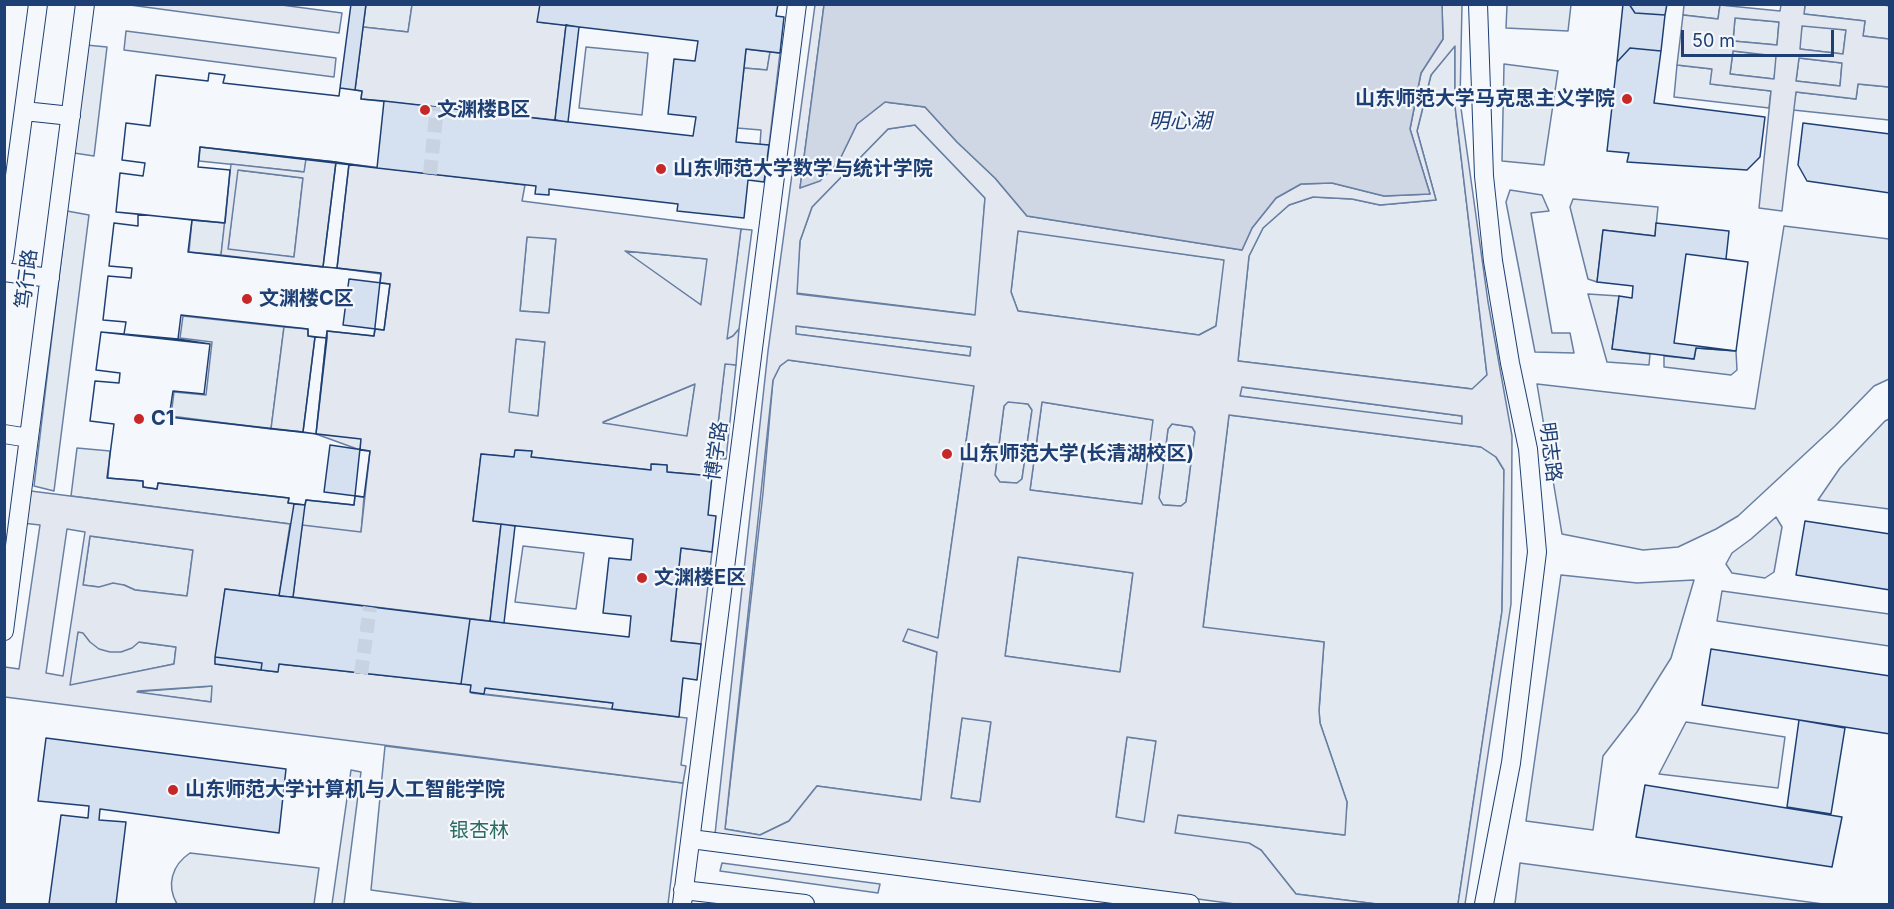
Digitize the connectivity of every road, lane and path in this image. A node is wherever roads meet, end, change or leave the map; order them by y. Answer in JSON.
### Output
{"nodes":[{"id":1,"x":38,"y":4,"type":"edge"},
{"id":2,"x":85,"y":4,"type":"edge"},
{"id":3,"x":796,"y":4,"type":"edge"},
{"id":4,"x":1478,"y":4,"type":"edge"},
{"id":5,"x":24,"y":111,"type":"junction"},
{"id":6,"x":70,"y":116,"type":"junction"},
{"id":7,"x":4,"y":258,"type":"edge"},
{"id":8,"x":4,"y":272,"type":"edge"},
{"id":9,"x":50,"y":279,"type":"junction"},
{"id":10,"x":4,"y":434,"type":"edge"},
{"id":11,"x":29,"y":438,"type":"junction"},
{"id":12,"x":4,"y":632,"type":"edge"},
{"id":13,"x":691,"y":839,"type":"junction"},
{"id":14,"x":683,"y":897,"type":"edge"},
{"id":15,"x":805,"y":904,"type":"edge"},
{"id":16,"x":1190,"y":904,"type":"edge"},
{"id":17,"x":1484,"y":904,"type":"edge"}],
"edges":[{"from":1,"to":5,"type":"street","name":"笃行路"},
{"from":2,"to":6,"type":"street","name":"笃行路"},
{"from":3,"to":13,"type":"street","name":"博学路"},
{"from":4,"to":17,"type":"street","name":"明志路"},
{"from":5,"to":6,"type":"street"},
{"from":5,"to":7,"type":"street","name":"笃行路"},
{"from":6,"to":9,"type":"street","name":"笃行路"},
{"from":8,"to":9,"type":"street"},
{"from":9,"to":11,"type":"street","name":"笃行路"},
{"from":10,"to":11,"type":"street"},
{"from":11,"to":12,"type":"street","name":"笃行路"},
{"from":13,"to":14,"type":"street","name":"博学路"},
{"from":13,"to":16,"type":"street"},
{"from":14,"to":15,"type":"street"}]}
